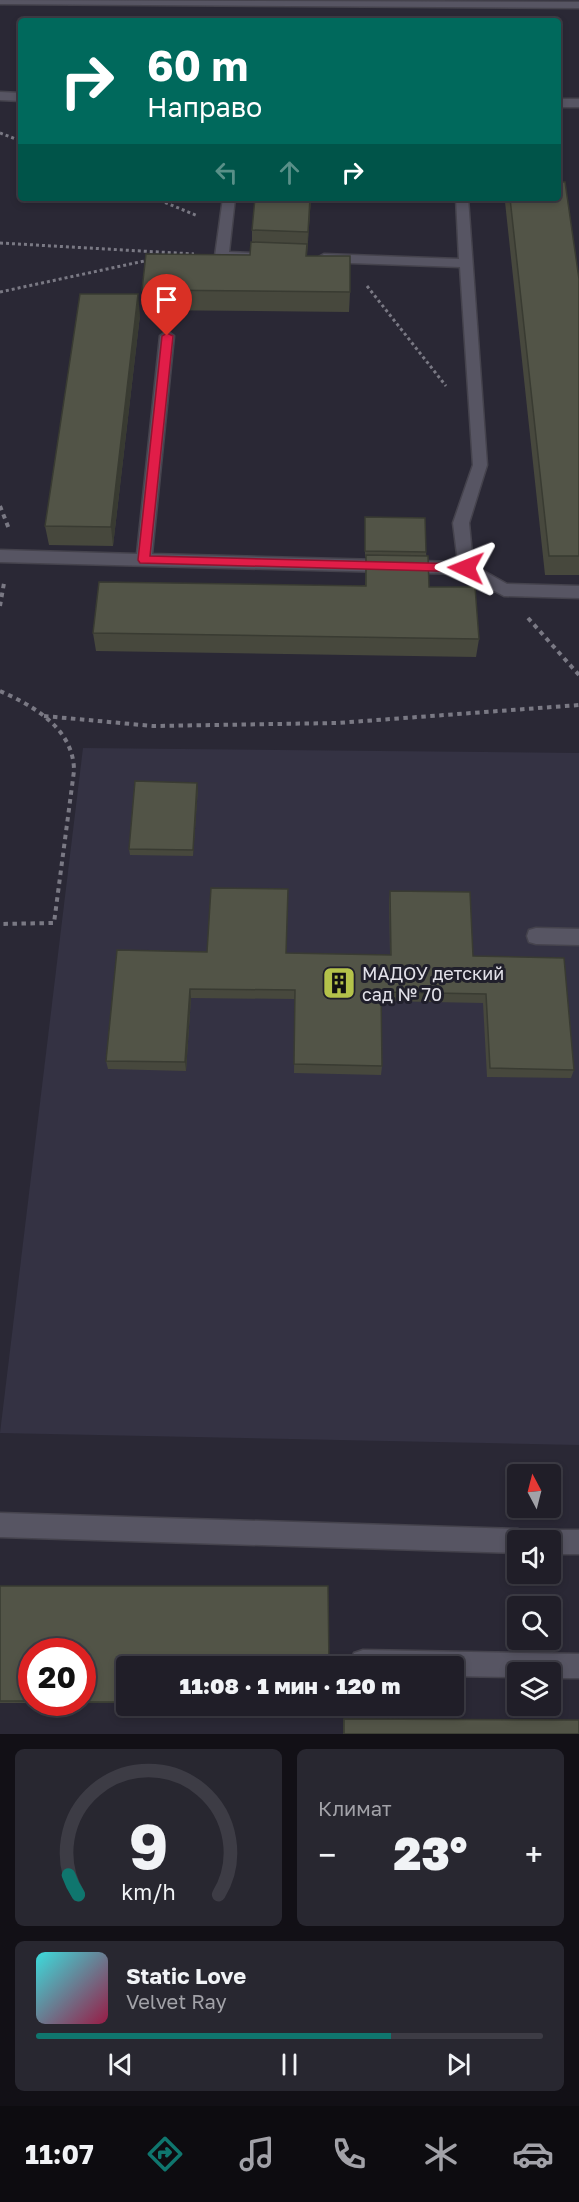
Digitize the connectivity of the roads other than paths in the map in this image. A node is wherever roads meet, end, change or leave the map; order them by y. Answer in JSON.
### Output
{"nodes":[{"id":1,"x":0,"y":1,"type":"edge"},
{"id":2,"x":219,"y":2,"type":"edge"},
{"id":3,"x":325,"y":2,"type":"edge"},
{"id":4,"x":579,"y":5,"type":"edge"},
{"id":5,"x":0,"y":96,"type":"edge"},
{"id":6,"x":18,"y":97,"type":"edge"},
{"id":7,"x":561,"y":103,"type":"edge"},
{"id":8,"x":579,"y":103,"type":"edge"},
{"id":9,"x":229,"y":201,"type":"edge"},
{"id":10,"x":462,"y":201,"type":"edge"},
{"id":11,"x":256,"y":256,"type":"edge"},
{"id":12,"x":312,"y":258,"type":"edge"},
{"id":13,"x":467,"y":263,"type":"junction"},
{"id":14,"x":167,"y":336,"type":"dead end"},
{"id":15,"x":0,"y":556,"type":"edge"},
{"id":16,"x":144,"y":560,"type":"junction"},
{"id":17,"x":466,"y":568,"type":"junction"},
{"id":18,"x":579,"y":592,"type":"edge"},
{"id":19,"x":536,"y":936,"type":"dead end"},
{"id":20,"x":579,"y":938,"type":"edge"},
{"id":21,"x":0,"y":1525,"type":"edge"},
{"id":22,"x":507,"y":1541,"type":"edge"},
{"id":23,"x":561,"y":1542,"type":"edge"},
{"id":24,"x":579,"y":1542,"type":"edge"},
{"id":25,"x":464,"y":1664,"type":"edge"},
{"id":26,"x":579,"y":1666,"type":"edge"}],
"edges":[{"from":1,"to":2,"type":"street"},
{"from":2,"to":3,"type":"street"},
{"from":3,"to":4,"type":"street"},
{"from":5,"to":6,"type":"street"},
{"from":7,"to":8,"type":"street"},
{"from":9,"to":11,"type":"street"},
{"from":10,"to":13,"type":"street"},
{"from":12,"to":13,"type":"street"},
{"from":13,"to":17,"type":"street"},
{"from":14,"to":16,"type":"street"},
{"from":15,"to":16,"type":"street"},
{"from":16,"to":17,"type":"street"},
{"from":17,"to":18,"type":"street"},
{"from":19,"to":20,"type":"street"},
{"from":21,"to":22,"type":"street"},
{"from":23,"to":24,"type":"street"},
{"from":25,"to":26,"type":"street"}]}
